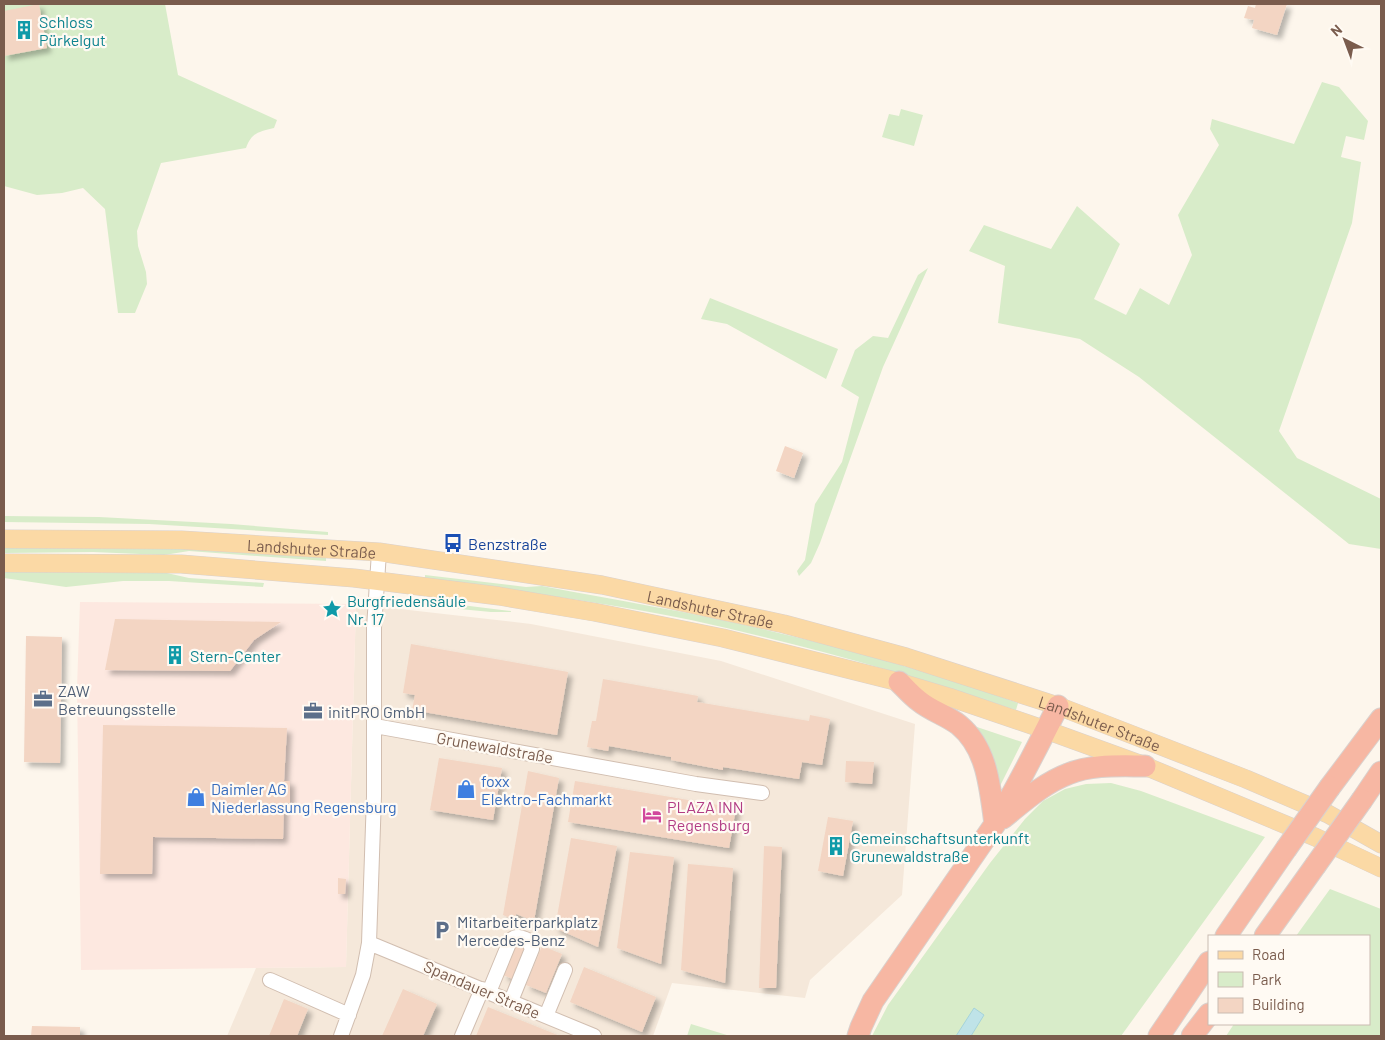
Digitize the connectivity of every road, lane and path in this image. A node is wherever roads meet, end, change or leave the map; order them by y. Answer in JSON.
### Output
{"nodes":[{"id":1,"x":4,"y":539,"type":"edge"},
{"id":2,"x":379,"y":552,"type":"junction"},
{"id":3,"x":4,"y":563,"type":"edge"},
{"id":4,"x":378,"y":582,"type":"junction"},
{"id":5,"x":900,"y":682,"type":"junction"},
{"id":6,"x":1058,"y":706,"type":"junction"},
{"id":7,"x":1381,"y":719,"type":"edge"},
{"id":8,"x":375,"y":726,"type":"junction"},
{"id":9,"x":1046,"y":730,"type":"junction"},
{"id":10,"x":1145,"y":766,"type":"junction"},
{"id":11,"x":1381,"y":772,"type":"edge"},
{"id":12,"x":762,"y":793,"type":"dead end"},
{"id":13,"x":995,"y":824,"type":"junction"},
{"id":14,"x":1315,"y":837,"type":"junction"},
{"id":15,"x":1381,"y":844,"type":"edge"},
{"id":16,"x":1381,"y":868,"type":"edge"},
{"id":17,"x":1381,"y":877,"type":"edge"},
{"id":18,"x":1286,"y":907,"type":"junction"},
{"id":19,"x":1227,"y":935,"type":"edge"},
{"id":20,"x":1266,"y":935,"type":"edge"},
{"id":21,"x":1279,"y":935,"type":"edge"},
{"id":22,"x":369,"y":943,"type":"junction"},
{"id":23,"x":1208,"y":963,"type":"edge"},
{"id":24,"x":565,"y":970,"type":"dead end"},
{"id":25,"x":270,"y":980,"type":"dead end"},
{"id":26,"x":485,"y":991,"type":"junction"},
{"id":27,"x":510,"y":1001,"type":"junction"},
{"id":28,"x":349,"y":1014,"type":"junction"},
{"id":29,"x":1208,"y":1015,"type":"edge"},
{"id":30,"x":546,"y":1016,"type":"junction"},
{"id":31,"x":1216,"y":1025,"type":"edge"},
{"id":32,"x":1164,"y":1028,"type":"edge"},
{"id":33,"x":341,"y":1036,"type":"edge"},
{"id":34,"x":462,"y":1036,"type":"edge"},
{"id":35,"x":594,"y":1036,"type":"edge"},
{"id":36,"x":858,"y":1036,"type":"edge"},
{"id":37,"x":1146,"y":1036,"type":"edge"},
{"id":38,"x":1192,"y":1036,"type":"edge"},
{"id":39,"x":1208,"y":1036,"type":"edge"}],
"edges":[{"from":1,"to":2,"type":"main road","name":"Landshuter Straße"},
{"from":2,"to":4,"type":"street"},
{"from":2,"to":6,"type":"main road","name":"Landshuter Straße"},
{"from":3,"to":4,"type":"main road","name":"Landshuter Straße"},
{"from":4,"to":5,"type":"main road","name":"Landshuter Straße"},
{"from":4,"to":8,"type":"street"},
{"from":5,"to":9,"type":"main road","name":"Landshuter Straße"},
{"from":5,"to":13,"type":"highway"},
{"from":6,"to":9,"type":"highway"},
{"from":6,"to":15,"type":"main road","name":"Landshuter Straße"},
{"from":7,"to":19,"type":"highway","bridge":true},
{"from":8,"to":12,"type":"street","name":"Grunewaldstraße"},
{"from":8,"to":22,"type":"street"},
{"from":9,"to":10,"type":"main road","name":"Landshuter Straße"},
{"from":9,"to":13,"type":"highway"},
{"from":10,"to":13,"type":"highway"},
{"from":10,"to":14,"type":"main road","name":"Landshuter Straße"},
{"from":11,"to":18,"type":"highway","bridge":true},
{"from":13,"to":36,"type":"highway"},
{"from":14,"to":16,"type":"main road","name":"Landshuter Straße"},
{"from":14,"to":17,"type":"main road"},
{"from":18,"to":20,"type":"highway"},
{"from":18,"to":21,"type":"highway"},
{"from":22,"to":26,"type":"street","name":"Spandauer Straße"},
{"from":22,"to":28,"type":"street"},
{"from":23,"to":32,"type":"highway"},
{"from":24,"to":30,"type":"street"},
{"from":25,"to":28,"type":"street"},
{"from":26,"to":27,"type":"street","name":"Spandauer Straße"},
{"from":26,"to":27,"type":"street"},
{"from":26,"to":34,"type":"street"},
{"from":27,"to":30,"type":"street","name":"Spandauer Straße"},
{"from":28,"to":33,"type":"street"},
{"from":29,"to":38,"type":"highway"},
{"from":30,"to":35,"type":"street","name":"Spandauer Straße"},
{"from":31,"to":39,"type":"highway"},
{"from":32,"to":37,"type":"highway"}]}
